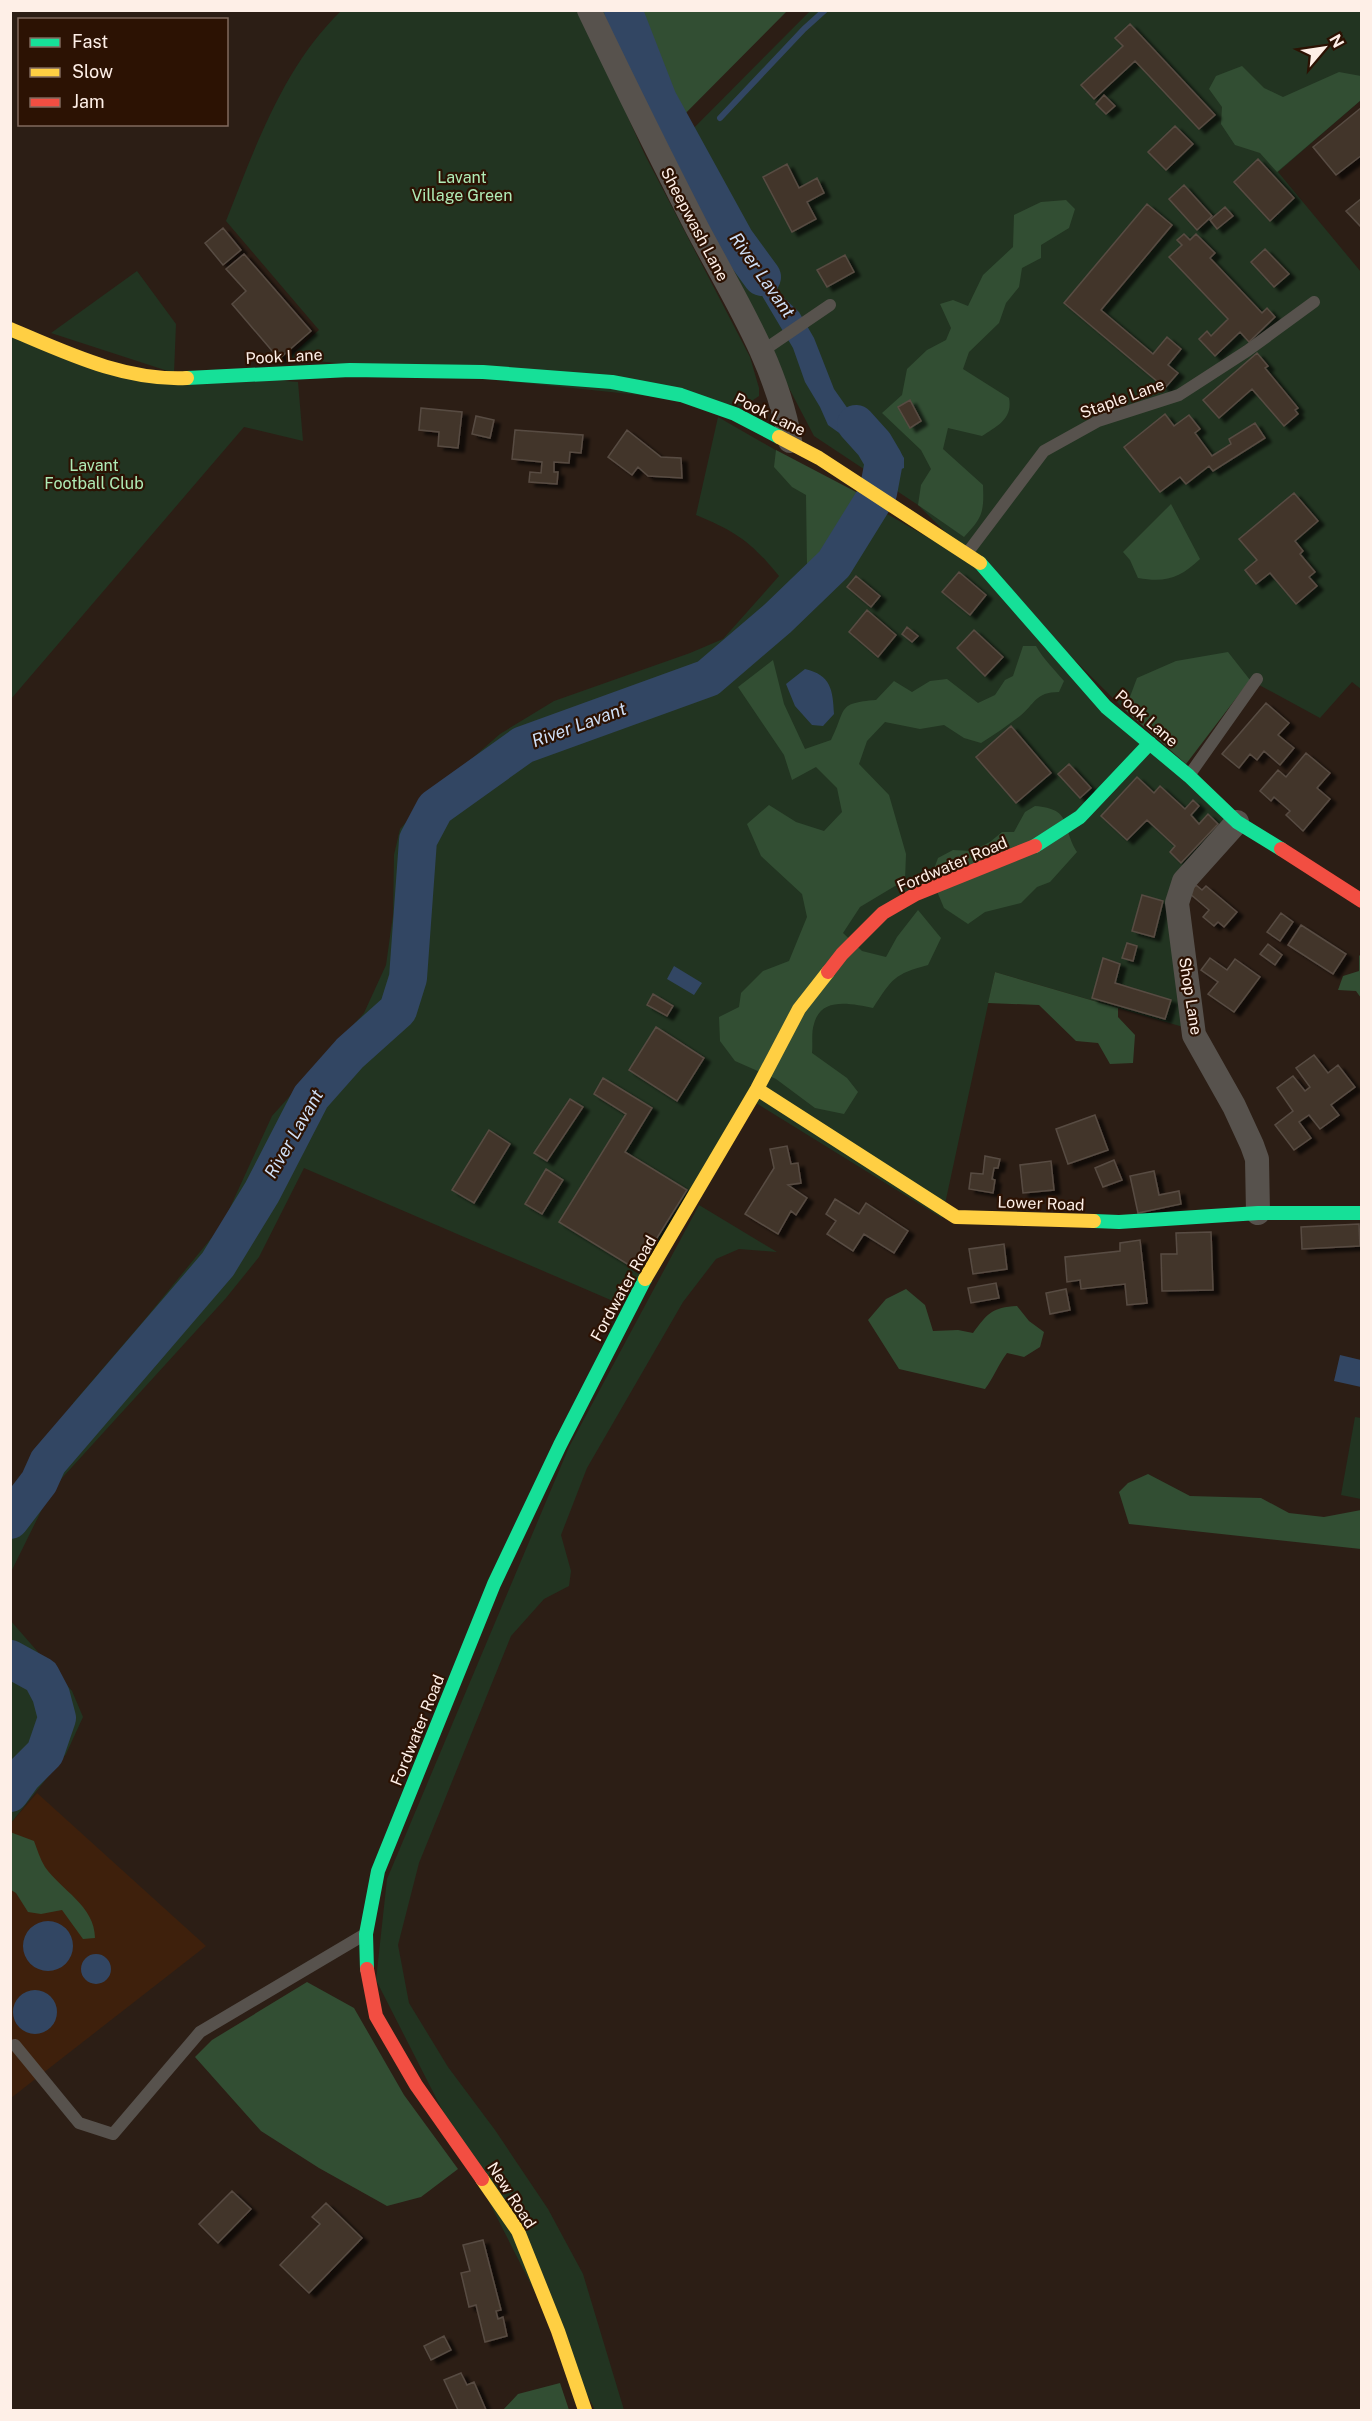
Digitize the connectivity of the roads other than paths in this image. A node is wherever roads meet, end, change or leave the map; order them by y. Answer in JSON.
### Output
{"nodes":[{"id":1,"x":589,"y":10,"type":"edge"},
{"id":2,"x":1314,"y":302,"type":"dead end"},
{"id":3,"x":830,"y":305,"type":"dead end"},
{"id":4,"x":10,"y":329,"type":"edge"},
{"id":5,"x":770,"y":346,"type":"junction"},
{"id":6,"x":790,"y":441,"type":"junction"},
{"id":7,"x":968,"y":553,"type":"junction"},
{"id":8,"x":1257,"y":679,"type":"dead end"},
{"id":9,"x":1150,"y":743,"type":"junction"},
{"id":10,"x":1189,"y":776,"type":"junction"},
{"id":11,"x":1237,"y":822,"type":"junction"},
{"id":12,"x":1362,"y":901,"type":"edge"},
{"id":13,"x":758,"y":1089,"type":"junction"},
{"id":14,"x":1362,"y":1213,"type":"edge"},
{"id":15,"x":1258,"y":1214,"type":"junction"},
{"id":16,"x":366,"y":1934,"type":"junction"},
{"id":17,"x":376,"y":2016,"type":"joint"},
{"id":18,"x":15,"y":2045,"type":"dead end"},
{"id":19,"x":585,"y":2410,"type":"edge"}],
"edges":[{"from":1,"to":5,"type":"street","name":"Sheepwash Lane"},
{"from":2,"to":7,"type":"lane","name":"Staple Lane"},
{"from":3,"to":5,"type":"lane"},
{"from":4,"to":6,"type":"street","name":"Pook Lane"},
{"from":5,"to":6,"type":"street","name":"Sheepwash Lane"},
{"from":6,"to":7,"type":"street","name":"Pook Lane"},
{"from":7,"to":9,"type":"street","name":"Pook Lane"},
{"from":8,"to":10,"type":"lane"},
{"from":9,"to":10,"type":"street","name":"Pook Lane"},
{"from":9,"to":13,"type":"street","name":"Fordwater Road"},
{"from":10,"to":11,"type":"street","name":"Pook Lane"},
{"from":11,"to":12,"type":"street","name":"Pook Lane"},
{"from":11,"to":15,"type":"street","name":"Shop Lane"},
{"from":13,"to":15,"type":"street","name":"Lower Road"},
{"from":13,"to":16,"type":"street","name":"Fordwater Road"},
{"from":14,"to":15,"type":"street","name":"Lower Road"},
{"from":16,"to":17,"type":"street","name":"Fordwater Road"},
{"from":16,"to":18,"type":"lane"},
{"from":17,"to":19,"type":"street","name":"New Road"}]}
